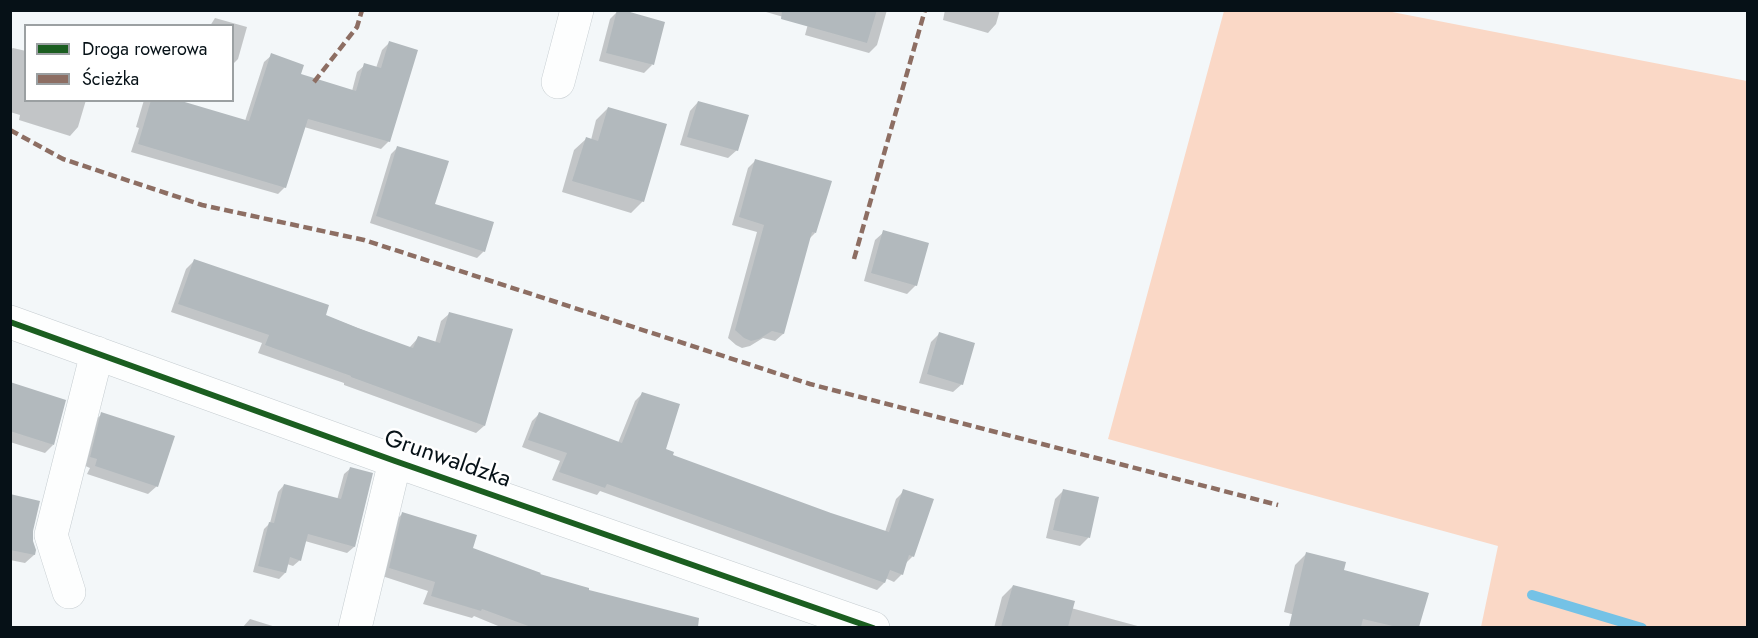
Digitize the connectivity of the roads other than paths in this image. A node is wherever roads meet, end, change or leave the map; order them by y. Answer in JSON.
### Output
{"nodes":[{"id":1,"x":577,"y":10,"type":"edge"},
{"id":2,"x":558,"y":82,"type":"dead end"},
{"id":3,"x":10,"y":322,"type":"edge"},
{"id":4,"x":97,"y":353,"type":"junction"},
{"id":5,"x":395,"y":461,"type":"junction"},
{"id":6,"x":69,"y":592,"type":"dead end"},
{"id":7,"x":355,"y":627,"type":"edge"},
{"id":8,"x":871,"y":627,"type":"edge"}],
"edges":[{"from":1,"to":2,"type":"street"},
{"from":3,"to":4,"type":"street","name":"Grunwaldzka"},
{"from":4,"to":5,"type":"street","name":"Grunwaldzka"},
{"from":4,"to":6,"type":"street"},
{"from":5,"to":7,"type":"street"},
{"from":5,"to":8,"type":"street","name":"Grunwaldzka"}]}
